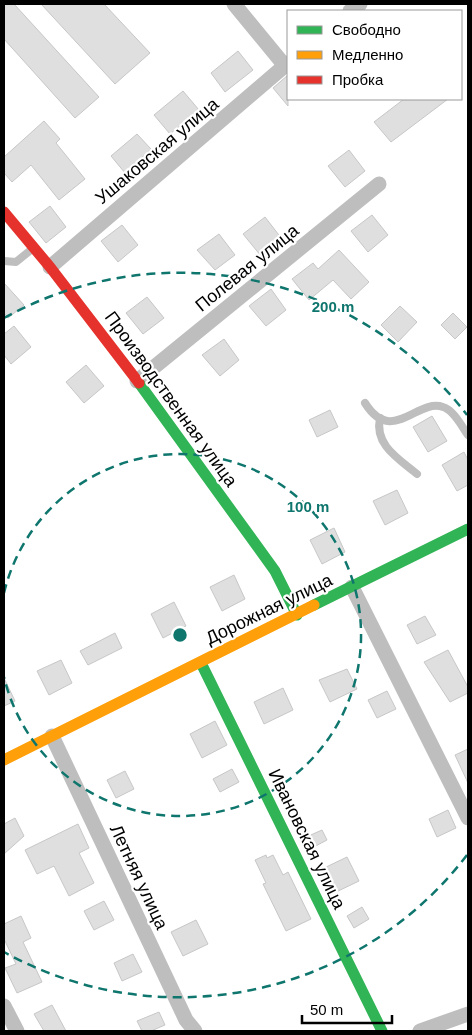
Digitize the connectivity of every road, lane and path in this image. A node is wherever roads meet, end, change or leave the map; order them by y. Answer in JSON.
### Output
{"nodes":[{"id":1,"x":234,"y":4,"type":"edge"},
{"id":2,"x":287,"y":65,"type":"edge"},
{"id":3,"x":379,"y":184,"type":"dead end"},
{"id":4,"x":4,"y":212,"type":"edge"},
{"id":5,"x":34,"y":248,"type":"junction"},
{"id":6,"x":4,"y":260,"type":"edge"},
{"id":7,"x":50,"y":266,"type":"junction"},
{"id":8,"x":138,"y":381,"type":"junction"},
{"id":9,"x":365,"y":403,"type":"dead end"},
{"id":10,"x":380,"y":418,"type":"junction"},
{"id":11,"x":468,"y":436,"type":"edge"},
{"id":12,"x":417,"y":474,"type":"dead end"},
{"id":13,"x":468,"y":529,"type":"edge"},
{"id":14,"x":275,"y":571,"type":"junction"},
{"id":15,"x":352,"y":587,"type":"junction"},
{"id":16,"x":336,"y":595,"type":"junction"},
{"id":17,"x":297,"y":615,"type":"junction"},
{"id":18,"x":268,"y":630,"type":"junction"},
{"id":19,"x":201,"y":662,"type":"junction"},
{"id":20,"x":52,"y":736,"type":"junction"},
{"id":21,"x":4,"y":760,"type":"edge"},
{"id":22,"x":468,"y":818,"type":"edge"},
{"id":23,"x":4,"y":1006,"type":"edge"},
{"id":24,"x":468,"y":1014,"type":"edge"},
{"id":25,"x":17,"y":1031,"type":"edge"},
{"id":26,"x":196,"y":1031,"type":"edge"},
{"id":27,"x":382,"y":1031,"type":"edge"},
{"id":28,"x":420,"y":1031,"type":"edge"}],
"edges":[{"from":1,"to":2,"type":"street"},
{"from":2,"to":7,"type":"street","name":"Ушаковская улица"},
{"from":3,"to":8,"type":"street","name":"Полевая улица"},
{"from":4,"to":5,"type":"street","name":"Производственная улица"},
{"from":5,"to":6,"type":"lane"},
{"from":5,"to":7,"type":"street","name":"Производственная улица"},
{"from":7,"to":8,"type":"street","name":"Производственная улица"},
{"from":8,"to":14,"type":"street","name":"Производственная улица"},
{"from":9,"to":10,"type":"lane"},
{"from":10,"to":11,"type":"lane"},
{"from":10,"to":12,"type":"lane"},
{"from":13,"to":15,"type":"street","name":"Дорожная улица"},
{"from":14,"to":16,"type":"street"},
{"from":14,"to":17,"type":"street","name":"Производственная улица"},
{"from":14,"to":18,"type":"street"},
{"from":15,"to":16,"type":"street","name":"Дорожная улица"},
{"from":15,"to":22,"type":"street"},
{"from":16,"to":17,"type":"street","name":"Дорожная улица"},
{"from":17,"to":18,"type":"street","name":"Дорожная улица"},
{"from":18,"to":19,"type":"street","name":"Дорожная улица"},
{"from":19,"to":20,"type":"street","name":"Дорожная улица"},
{"from":19,"to":27,"type":"street","name":"Ивановская улица"},
{"from":20,"to":21,"type":"street","name":"Дорожная улица"},
{"from":20,"to":26,"type":"street","name":"Летняя улица"},
{"from":23,"to":25,"type":"street"},
{"from":24,"to":28,"type":"street"}]}
